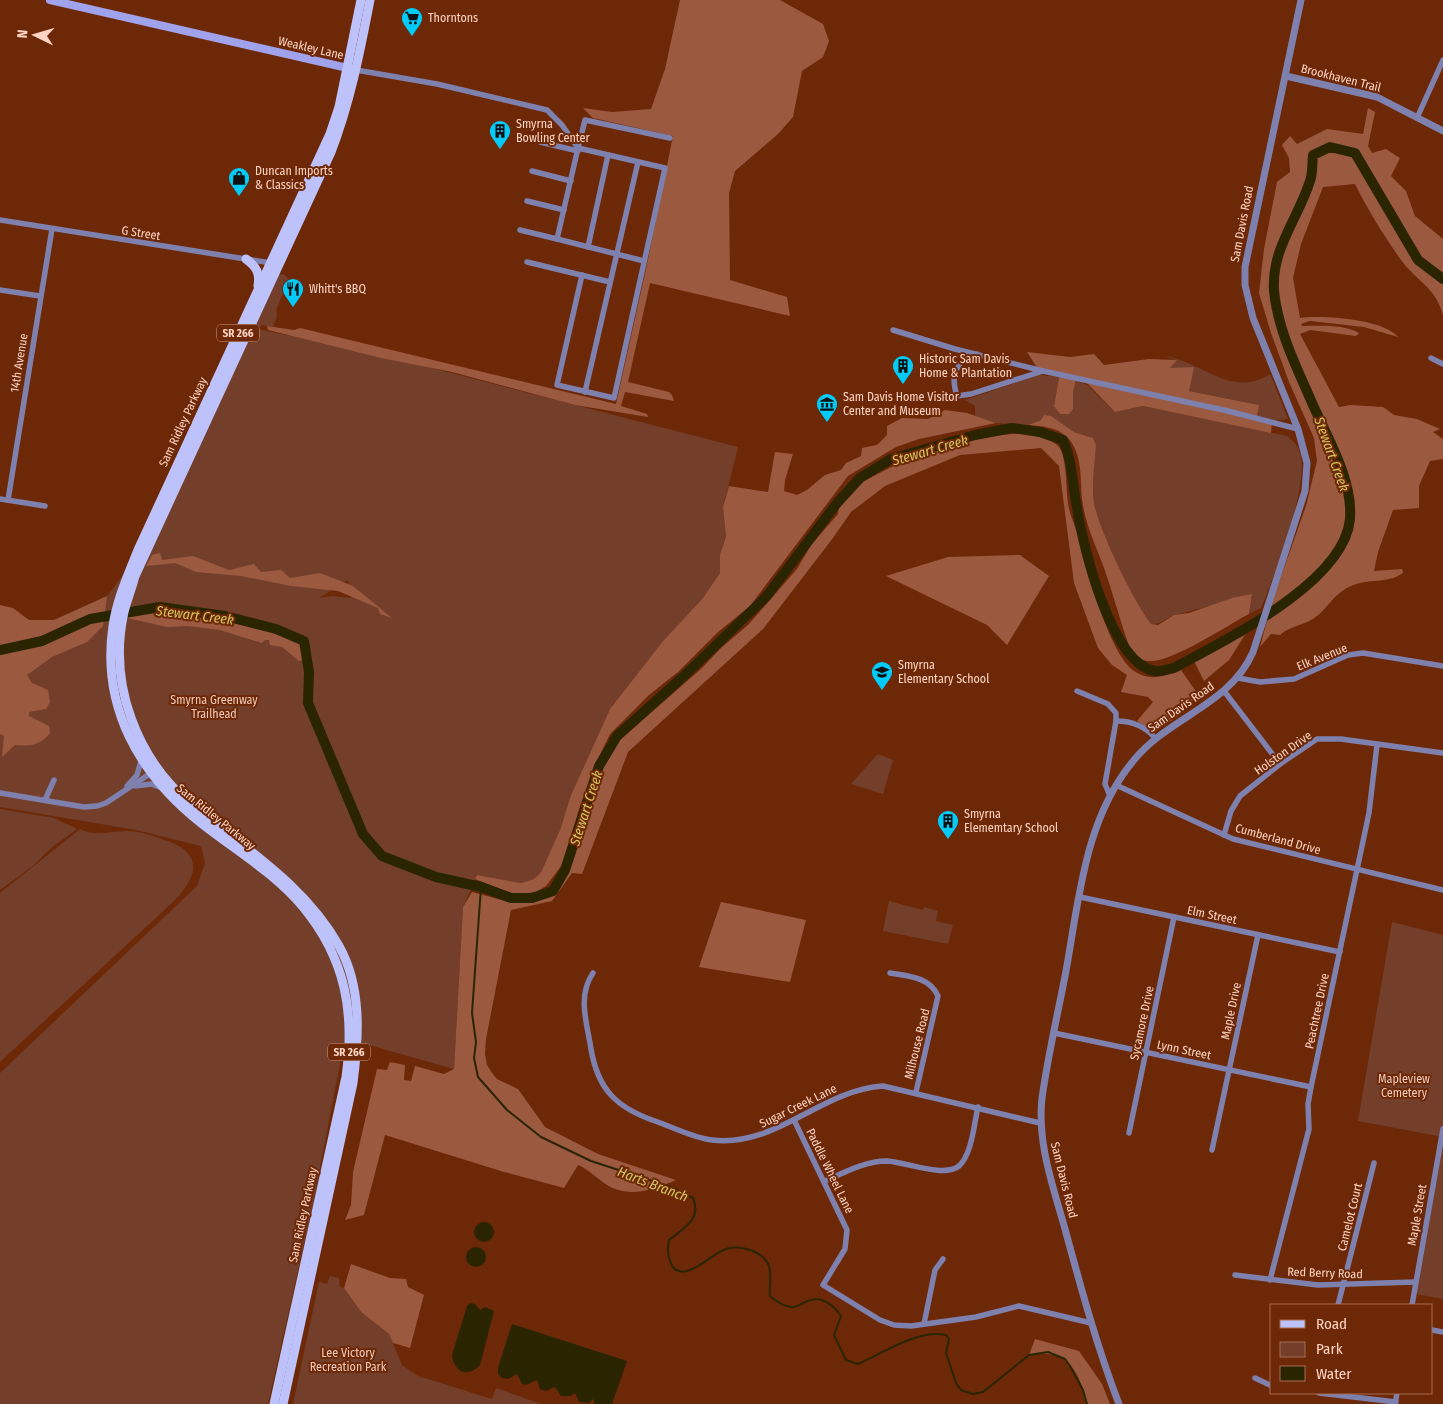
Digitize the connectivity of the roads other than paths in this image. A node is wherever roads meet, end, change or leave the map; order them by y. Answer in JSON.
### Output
{"nodes":[{"id":1,"x":50,"y":0,"type":"edge"},
{"id":2,"x":361,"y":0,"type":"edge"},
{"id":3,"x":370,"y":0,"type":"edge"},
{"id":4,"x":1301,"y":0,"type":"edge"},
{"id":5,"x":1443,"y":60,"type":"edge"},
{"id":6,"x":352,"y":69,"type":"junction"},
{"id":7,"x":1286,"y":76,"type":"junction"},
{"id":8,"x":1417,"y":118,"type":"junction"},
{"id":9,"x":1443,"y":131,"type":"edge"},
{"id":10,"x":670,"y":138,"type":"dead end"},
{"id":11,"x":540,"y":142,"type":"dead end"},
{"id":12,"x":578,"y":150,"type":"junction"},
{"id":13,"x":608,"y":155,"type":"junction"},
{"id":14,"x":638,"y":162,"type":"junction"},
{"id":15,"x":532,"y":171,"type":"dead end"},
{"id":16,"x":571,"y":181,"type":"junction"},
{"id":17,"x":527,"y":201,"type":"dead end"},
{"id":18,"x":564,"y":210,"type":"junction"},
{"id":19,"x":0,"y":220,"type":"edge"},
{"id":20,"x":52,"y":229,"type":"junction"},
{"id":21,"x":520,"y":230,"type":"dead end"},
{"id":22,"x":558,"y":239,"type":"junction"},
{"id":23,"x":588,"y":247,"type":"junction"},
{"id":24,"x":616,"y":254,"type":"junction"},
{"id":25,"x":246,"y":259,"type":"junction"},
{"id":26,"x":644,"y":261,"type":"junction"},
{"id":27,"x":527,"y":262,"type":"dead end"},
{"id":28,"x":274,"y":265,"type":"junction"},
{"id":29,"x":582,"y":275,"type":"junction"},
{"id":30,"x":610,"y":282,"type":"junction"},
{"id":31,"x":0,"y":290,"type":"edge"},
{"id":32,"x":258,"y":290,"type":"junction"},
{"id":33,"x":40,"y":296,"type":"junction"},
{"id":34,"x":894,"y":330,"type":"dead end"},
{"id":35,"x":976,"y":354,"type":"junction"},
{"id":36,"x":1431,"y":358,"type":"dead end"},
{"id":37,"x":1443,"y":364,"type":"edge"},
{"id":38,"x":1043,"y":371,"type":"junction"},
{"id":39,"x":586,"y":392,"type":"junction"},
{"id":40,"x":1298,"y":429,"type":"junction"},
{"id":41,"x":0,"y":499,"type":"edge"},
{"id":42,"x":8,"y":500,"type":"junction"},
{"id":43,"x":45,"y":506,"type":"dead end"},
{"id":44,"x":1443,"y":666,"type":"edge"},
{"id":45,"x":1238,"y":678,"type":"junction"},
{"id":46,"x":1077,"y":691,"type":"dead end"},
{"id":47,"x":1224,"y":691,"type":"junction"},
{"id":48,"x":1116,"y":721,"type":"junction"},
{"id":49,"x":1155,"y":738,"type":"junction"},
{"id":50,"x":1377,"y":745,"type":"junction"},
{"id":51,"x":1443,"y":753,"type":"edge"},
{"id":52,"x":141,"y":761,"type":"junction"},
{"id":53,"x":1280,"y":764,"type":"junction"},
{"id":54,"x":154,"y":771,"type":"junction"},
{"id":55,"x":54,"y":780,"type":"dead end"},
{"id":56,"x":1116,"y":786,"type":"junction"},
{"id":57,"x":164,"y":789,"type":"junction"},
{"id":58,"x":125,"y":790,"type":"junction"},
{"id":59,"x":0,"y":793,"type":"edge"},
{"id":60,"x":1110,"y":796,"type":"junction"},
{"id":61,"x":45,"y":800,"type":"junction"},
{"id":62,"x":1224,"y":835,"type":"junction"},
{"id":63,"x":1357,"y":870,"type":"junction"},
{"id":64,"x":1443,"y":890,"type":"edge"},
{"id":65,"x":1080,"y":897,"type":"junction"},
{"id":66,"x":1174,"y":917,"type":"junction"},
{"id":67,"x":1258,"y":935,"type":"junction"},
{"id":68,"x":1340,"y":952,"type":"junction"},
{"id":69,"x":594,"y":973,"type":"dead end"},
{"id":70,"x":890,"y":973,"type":"dead end"},
{"id":71,"x":1054,"y":1032,"type":"junction"},
{"id":72,"x":1146,"y":1053,"type":"junction"},
{"id":73,"x":1229,"y":1070,"type":"junction"},
{"id":74,"x":1311,"y":1087,"type":"junction"},
{"id":75,"x":916,"y":1092,"type":"junction"},
{"id":76,"x":978,"y":1107,"type":"junction"},
{"id":77,"x":794,"y":1120,"type":"junction"},
{"id":78,"x":1040,"y":1123,"type":"junction"},
{"id":79,"x":1443,"y":1129,"type":"edge"},
{"id":80,"x":1129,"y":1133,"type":"dead end"},
{"id":81,"x":1212,"y":1150,"type":"dead end"},
{"id":82,"x":1374,"y":1163,"type":"dead end"},
{"id":83,"x":824,"y":1180,"type":"junction"},
{"id":84,"x":943,"y":1259,"type":"dead end"},
{"id":85,"x":1235,"y":1275,"type":"dead end"},
{"id":86,"x":1270,"y":1280,"type":"junction"},
{"id":87,"x":1415,"y":1282,"type":"junction"},
{"id":88,"x":1343,"y":1285,"type":"junction"},
{"id":89,"x":1338,"y":1304,"type":"edge"},
{"id":90,"x":1412,"y":1304,"type":"edge"},
{"id":91,"x":1091,"y":1323,"type":"junction"},
{"id":92,"x":924,"y":1324,"type":"junction"},
{"id":93,"x":1255,"y":1378,"type":"dead end"},
{"id":94,"x":1270,"y":1385,"type":"edge"},
{"id":95,"x":1327,"y":1394,"type":"edge"},
{"id":96,"x":1396,"y":1403,"type":"edge"},
{"id":97,"x":274,"y":1404,"type":"edge"},
{"id":98,"x":283,"y":1404,"type":"edge"},
{"id":99,"x":1119,"y":1404,"type":"edge"}],
"edges":[{"from":1,"to":6,"type":"main road","name":"Weakley Lane"},
{"from":2,"to":6,"type":"main road","name":"Sam Ridley Parkway","number":"SR 266"},
{"from":3,"to":6,"type":"main road","name":"Sam Ridley Parkway","number":"SR 266"},
{"from":4,"to":7,"type":"street","name":"Sam Davis Road"},
{"from":5,"to":8,"type":"street"},
{"from":6,"to":12,"type":"street","name":"Weakley Lane"},
{"from":6,"to":28,"type":"main road","name":"Sam Ridley Parkway","number":"SR 266"},
{"from":7,"to":8,"type":"street","name":"Brookhaven Trail"},
{"from":7,"to":40,"type":"street","name":"Sam Davis Road"},
{"from":8,"to":9,"type":"street","name":"Brookhaven Trail"},
{"from":10,"to":12,"type":"street"},
{"from":11,"to":12,"type":"street"},
{"from":12,"to":13,"type":"street"},
{"from":12,"to":16,"type":"street"},
{"from":13,"to":14,"type":"street"},
{"from":13,"to":23,"type":"street"},
{"from":14,"to":24,"type":"street"},
{"from":14,"to":26,"type":"street"},
{"from":15,"to":16,"type":"street"},
{"from":16,"to":18,"type":"street"},
{"from":17,"to":18,"type":"street"},
{"from":18,"to":22,"type":"street"},
{"from":19,"to":20,"type":"street","name":"G Street"},
{"from":20,"to":25,"type":"street","name":"G Street"},
{"from":20,"to":33,"type":"street","name":"14th Avenue"},
{"from":21,"to":22,"type":"street"},
{"from":22,"to":23,"type":"street"},
{"from":23,"to":24,"type":"street"},
{"from":24,"to":26,"type":"street"},
{"from":24,"to":30,"type":"street"},
{"from":25,"to":28,"type":"street","name":"G Street"},
{"from":25,"to":32,"type":"main road"},
{"from":26,"to":39,"type":"street"},
{"from":27,"to":29,"type":"street"},
{"from":28,"to":32,"type":"main road","name":"Sam Ridley Parkway","number":"SR 266"},
{"from":28,"to":54,"type":"main road","name":"Sam Ridley Parkway","number":"SR 266"},
{"from":29,"to":30,"type":"street"},
{"from":29,"to":39,"type":"street"},
{"from":30,"to":39,"type":"street"},
{"from":31,"to":33,"type":"street"},
{"from":32,"to":52,"type":"main road","name":"Sam Ridley Parkway","number":"SR 266"},
{"from":33,"to":42,"type":"street","name":"14th Avenue"},
{"from":34,"to":35,"type":"street"},
{"from":35,"to":38,"type":"street"},
{"from":35,"to":38,"type":"street"},
{"from":36,"to":37,"type":"street"},
{"from":38,"to":40,"type":"street"},
{"from":40,"to":45,"type":"street","name":"Sam Davis Road"},
{"from":41,"to":42,"type":"street"},
{"from":42,"to":43,"type":"street"},
{"from":44,"to":45,"type":"street","name":"Elk Avenue"},
{"from":45,"to":47,"type":"street","name":"Sam Davis Road"},
{"from":46,"to":48,"type":"street"},
{"from":47,"to":49,"type":"street","name":"Sam Davis Road"},
{"from":47,"to":53,"type":"street"},
{"from":48,"to":49,"type":"street"},
{"from":48,"to":60,"type":"street"},
{"from":49,"to":56,"type":"street","name":"Sam Davis Road"},
{"from":50,"to":51,"type":"street","name":"Holston Drive"},
{"from":50,"to":53,"type":"street","name":"Holston Drive"},
{"from":50,"to":63,"type":"street","name":"Peachtree Drive"},
{"from":52,"to":54,"type":"main road","name":"Sam Ridley Parkway","number":"SR 266"},
{"from":52,"to":58,"type":"street"},
{"from":53,"to":62,"type":"street","name":"Holston Drive"},
{"from":54,"to":57,"type":"main road","name":"Sam Ridley Parkway","number":"SR 266"},
{"from":54,"to":58,"type":"street"},
{"from":54,"to":98,"type":"main road","name":"Sam Ridley Parkway","number":"SR 266"},
{"from":55,"to":61,"type":"street"},
{"from":56,"to":60,"type":"street","name":"Sam Davis Road"},
{"from":56,"to":62,"type":"street","name":"Cumberland Drive"},
{"from":57,"to":58,"type":"street"},
{"from":57,"to":97,"type":"main road","name":"Sam Ridley Parkway","number":"SR 266"},
{"from":58,"to":61,"type":"street"},
{"from":59,"to":61,"type":"street"},
{"from":60,"to":65,"type":"street","name":"Sam Davis Road"},
{"from":62,"to":63,"type":"street","name":"Cumberland Drive"},
{"from":63,"to":64,"type":"street","name":"Cumberland Drive"},
{"from":63,"to":68,"type":"street","name":"Peachtree Drive"},
{"from":65,"to":66,"type":"street","name":"Elm Street"},
{"from":65,"to":71,"type":"street","name":"Sam Davis Road"},
{"from":66,"to":67,"type":"street","name":"Elm Street"},
{"from":66,"to":72,"type":"street","name":"Sycamore Drive"},
{"from":67,"to":68,"type":"street","name":"Elm Street"},
{"from":67,"to":73,"type":"street","name":"Maple Drive"},
{"from":68,"to":74,"type":"street","name":"Peachtree Drive"},
{"from":69,"to":77,"type":"street","name":"Sugar Creek Lane"},
{"from":70,"to":75,"type":"street","name":"Milhouse Road"},
{"from":71,"to":72,"type":"street","name":"Lynn Street"},
{"from":71,"to":78,"type":"street","name":"Sam Davis Road"},
{"from":72,"to":73,"type":"street","name":"Lynn Street"},
{"from":72,"to":80,"type":"street","name":"Sycamore Drive"},
{"from":73,"to":74,"type":"street","name":"Lynn Street"},
{"from":73,"to":81,"type":"street","name":"Maple Drive"},
{"from":74,"to":86,"type":"street","name":"Peachtree Drive"},
{"from":75,"to":76,"type":"street","name":"Sugar Creek Lane"},
{"from":75,"to":77,"type":"street","name":"Sugar Creek Lane"},
{"from":76,"to":78,"type":"street","name":"Sugar Creek Lane"},
{"from":76,"to":83,"type":"street"},
{"from":77,"to":83,"type":"street","name":"Paddle Wheel Lane"},
{"from":78,"to":91,"type":"street","name":"Sam Davis Road"},
{"from":79,"to":87,"type":"street","name":"Maple Street"},
{"from":82,"to":88,"type":"street","name":"Camelot Court"},
{"from":83,"to":92,"type":"street","name":"Paddle Wheel Lane"},
{"from":84,"to":92,"type":"street"},
{"from":85,"to":86,"type":"street","name":"Red Berry Road"},
{"from":86,"to":88,"type":"street","name":"Red Berry Road"},
{"from":87,"to":88,"type":"street","name":"Red Berry Road"},
{"from":87,"to":90,"type":"street","name":"Maple Street"},
{"from":88,"to":89,"type":"street","name":"Camelot Court"},
{"from":91,"to":92,"type":"street"},
{"from":91,"to":99,"type":"street","name":"Sam Davis Road"},
{"from":93,"to":94,"type":"street"},
{"from":95,"to":96,"type":"street"}]}
